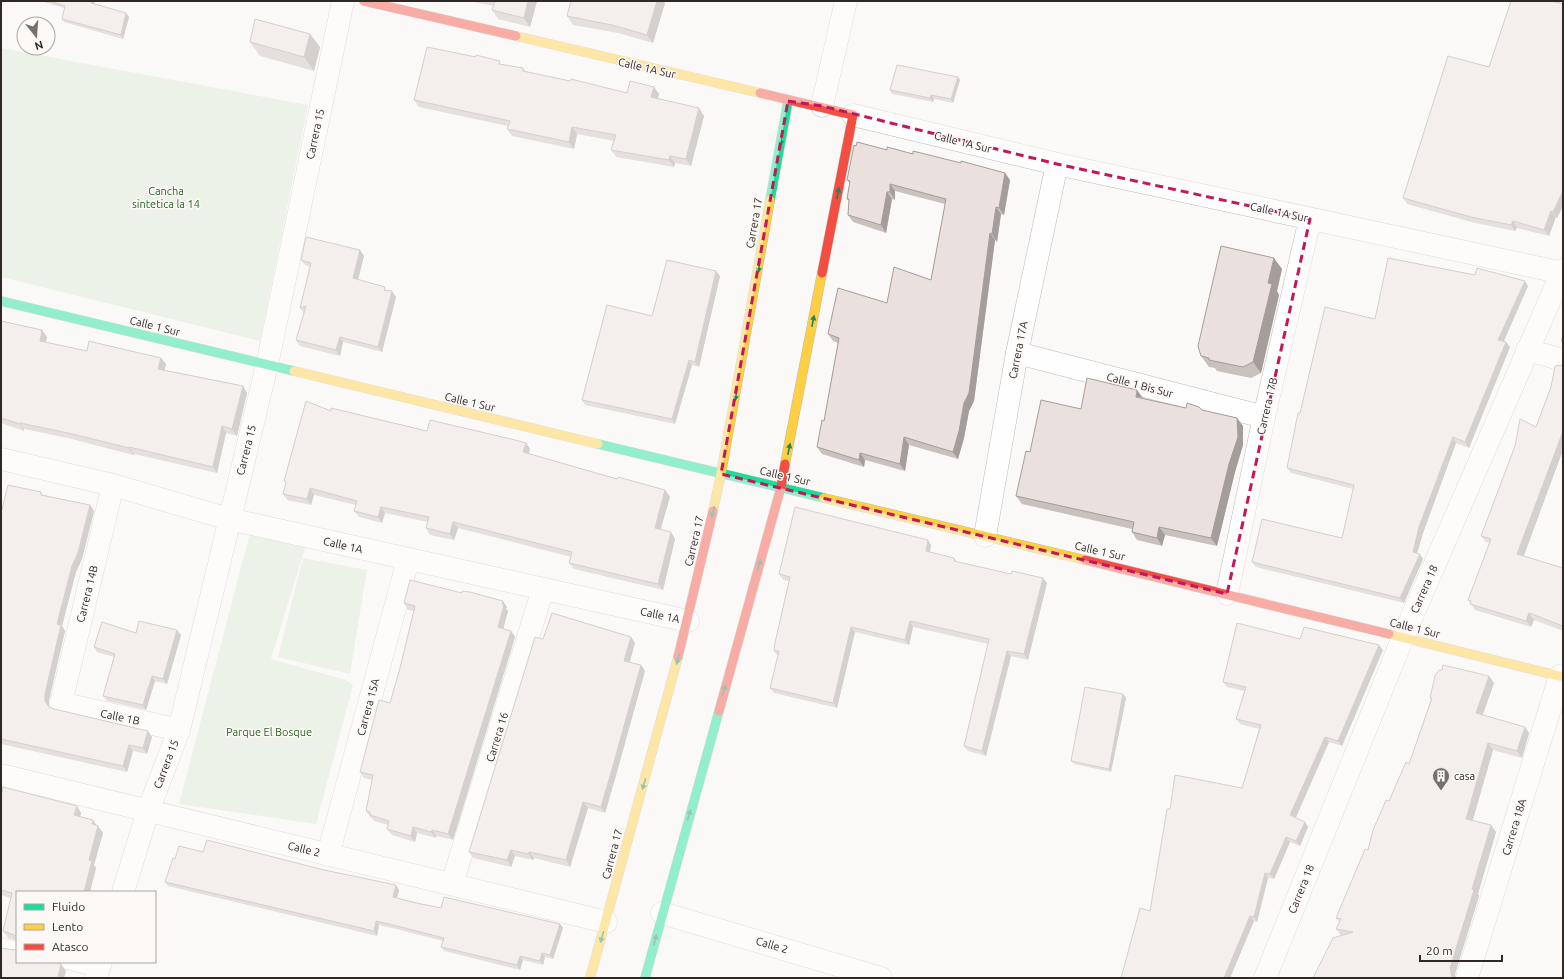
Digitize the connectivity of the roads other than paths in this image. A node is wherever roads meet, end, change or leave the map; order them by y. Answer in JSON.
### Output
{"nodes":[{"id":1,"x":343,"y":1,"type":"edge"},
{"id":2,"x":364,"y":1,"type":"edge"},
{"id":3,"x":846,"y":1,"type":"edge"},
{"id":4,"x":788,"y":101,"type":"junction"},
{"id":5,"x":822,"y":106,"type":"junction"},
{"id":6,"x":853,"y":115,"type":"junction"},
{"id":7,"x":1056,"y":164,"type":"junction"},
{"id":8,"x":1310,"y":219,"type":"junction"},
{"id":9,"x":1563,"y":272,"type":"edge"},
{"id":10,"x":1,"y":302,"type":"edge"},
{"id":11,"x":1528,"y":350,"type":"junction"},
{"id":12,"x":1017,"y":353,"type":"junction"},
{"id":13,"x":1563,"y":360,"type":"edge"},
{"id":14,"x":267,"y":365,"type":"junction"},
{"id":15,"x":1264,"y":417,"type":"junction"},
{"id":16,"x":1,"y":459,"type":"edge"},
{"id":17,"x":721,"y":474,"type":"junction"},
{"id":18,"x":113,"y":485,"type":"junction"},
{"id":19,"x":781,"y":487,"type":"junction"},
{"id":20,"x":229,"y":519,"type":"junction"},
{"id":21,"x":985,"y":536,"type":"junction"},
{"id":22,"x":408,"y":560,"type":"junction"},
{"id":23,"x":543,"y":589,"type":"junction"},
{"id":24,"x":1227,"y":594,"type":"junction"},
{"id":25,"x":688,"y":621,"type":"junction"},
{"id":26,"x":1403,"y":637,"type":"junction"},
{"id":27,"x":1562,"y":677,"type":"edge"},
{"id":28,"x":61,"y":704,"type":"joint"},
{"id":29,"x":179,"y":730,"type":"junction"},
{"id":30,"x":1,"y":775,"type":"edge"},
{"id":31,"x":148,"y":811,"type":"junction"},
{"id":32,"x":328,"y":855,"type":"junction"},
{"id":33,"x":452,"y":884,"type":"junction"},
{"id":34,"x":123,"y":891,"type":"edge"},
{"id":35,"x":662,"y":913,"type":"junction"},
{"id":36,"x":606,"y":922,"type":"junction"},
{"id":37,"x":1,"y":945,"type":"edge"},
{"id":38,"x":16,"y":949,"type":"edge"},
{"id":39,"x":72,"y":963,"type":"edge"},
{"id":40,"x":99,"y":970,"type":"edge"},
{"id":41,"x":590,"y":978,"type":"edge"},
{"id":42,"x":645,"y":978,"type":"edge"},
{"id":43,"x":881,"y":978,"type":"edge"},
{"id":44,"x":1264,"y":978,"type":"edge"},
{"id":45,"x":1467,"y":978,"type":"edge"}],
"edges":[{"from":1,"to":14,"type":"street","name":"Carrera 15"},
{"from":2,"to":4,"type":"street","name":"Calle 1A Sur"},
{"from":3,"to":5,"type":"street"},
{"from":4,"to":5,"type":"street","name":"Calle 1A Sur"},
{"from":4,"to":17,"type":"street","name":"Carrera 17","one_way":true},
{"from":5,"to":6,"type":"street","name":"Calle 1A Sur"},
{"from":6,"to":7,"type":"street","name":"Calle 1A Sur"},
{"from":19,"to":6,"type":"street","one_way":true},
{"from":7,"to":8,"type":"street","name":"Calle 1A Sur"},
{"from":7,"to":12,"type":"street","name":"Carrera 17A"},
{"from":8,"to":9,"type":"street","name":"Calle 1A Sur"},
{"from":8,"to":15,"type":"street","name":"Carrera 17B"},
{"from":9,"to":11,"type":"street","name":"Carrera 18"},
{"from":10,"to":14,"type":"street","name":"Calle 1 Sur"},
{"from":11,"to":13,"type":"street"},
{"from":11,"to":26,"type":"street","name":"Carrera 18"},
{"from":12,"to":15,"type":"street","name":"Calle 1 Bis Sur"},
{"from":12,"to":21,"type":"street","name":"Carrera 17A"},
{"from":14,"to":17,"type":"street","name":"Calle 1 Sur"},
{"from":14,"to":20,"type":"street","name":"Carrera 15"},
{"from":15,"to":24,"type":"street","name":"Carrera 17B"},
{"from":16,"to":18,"type":"street","name":"Calle 1A"},
{"from":17,"to":19,"type":"street","name":"Calle 1 Sur"},
{"from":17,"to":25,"type":"street","name":"Carrera 17","one_way":true},
{"from":18,"to":20,"type":"street","name":"Calle 1A"},
{"from":18,"to":28,"type":"street","name":"Carrera 14B"},
{"from":19,"to":21,"type":"street","name":"Calle 1 Sur"},
{"from":35,"to":19,"type":"street","one_way":true},
{"from":20,"to":22,"type":"street","name":"Calle 1A"},
{"from":20,"to":29,"type":"street","name":"Carrera 15"},
{"from":21,"to":24,"type":"street","name":"Calle 1 Sur"},
{"from":22,"to":23,"type":"street","name":"Calle 1A"},
{"from":22,"to":32,"type":"street","name":"Carrera 15A"},
{"from":23,"to":25,"type":"street","name":"Calle 1A"},
{"from":23,"to":33,"type":"street","name":"Carrera 16"},
{"from":24,"to":26,"type":"street","name":"Calle 1 Sur"},
{"from":25,"to":36,"type":"street","name":"Carrera 17","one_way":true},
{"from":26,"to":27,"type":"street","name":"Calle 1 Sur"},
{"from":26,"to":44,"type":"street","name":"Carrera 18"},
{"from":27,"to":45,"type":"street","name":"Carrera 18A"},
{"from":28,"to":29,"type":"street","name":"Calle 1B"},
{"from":29,"to":31,"type":"street","name":"Carrera 15"},
{"from":30,"to":31,"type":"street","name":"Calle 2"},
{"from":31,"to":32,"type":"street","name":"Calle 2"},
{"from":31,"to":34,"type":"street","name":"Carrera 15"},
{"from":32,"to":33,"type":"street","name":"Calle 2"},
{"from":33,"to":36,"type":"street","name":"Calle 2"},
{"from":42,"to":35,"type":"street","one_way":true},
{"from":35,"to":43,"type":"street","name":"Calle 2"},
{"from":36,"to":41,"type":"street","name":"Carrera 17","one_way":true},
{"from":37,"to":38,"type":"lane"},
{"from":39,"to":40,"type":"lane"}]}
